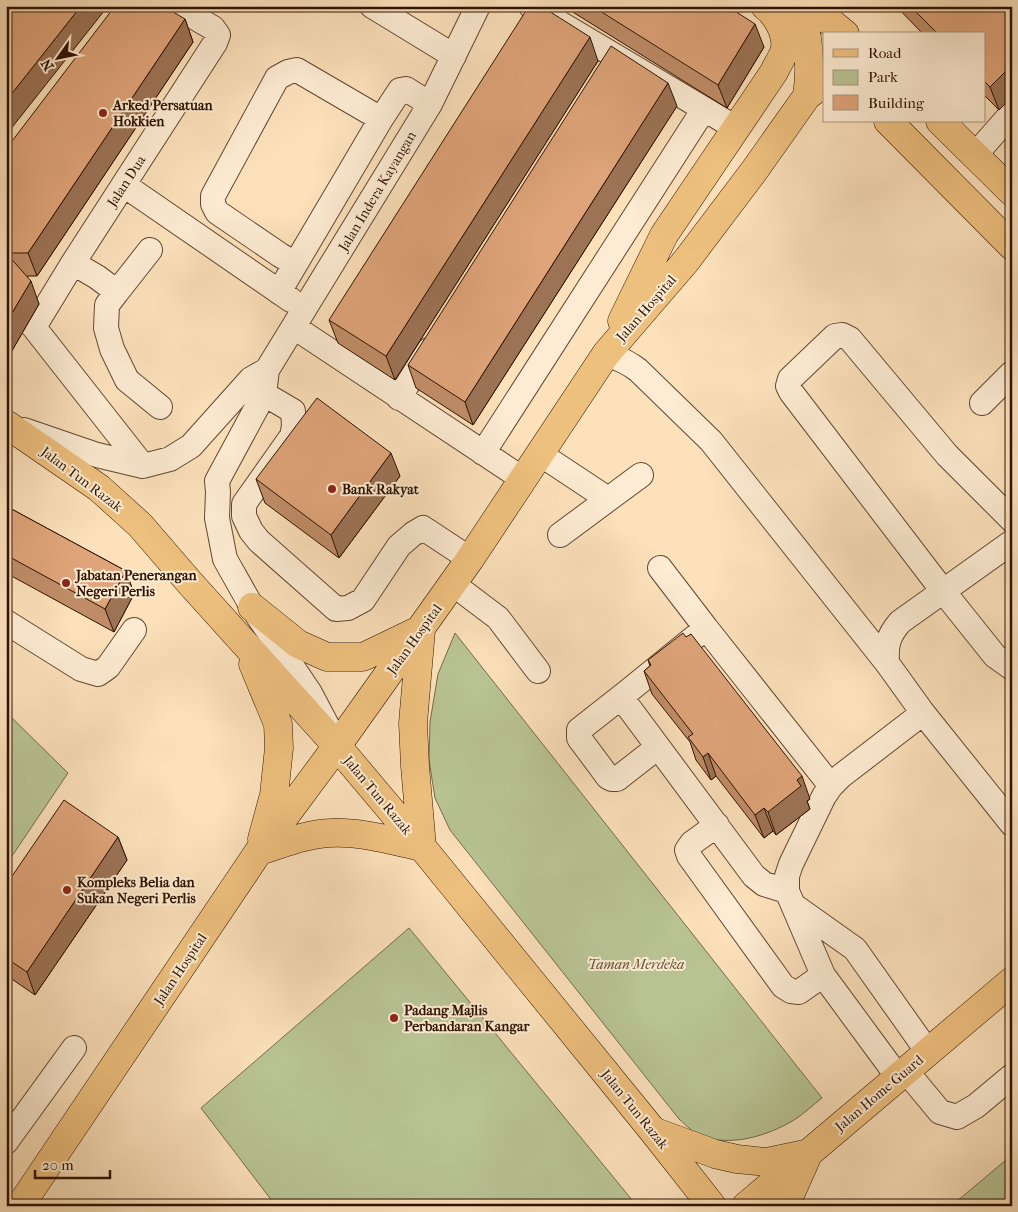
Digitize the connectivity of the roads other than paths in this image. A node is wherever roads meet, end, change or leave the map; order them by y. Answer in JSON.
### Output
{"nodes":[{"id":1,"x":175,"y":6,"type":"edge"},
{"id":2,"x":372,"y":6,"type":"edge"},
{"id":3,"x":478,"y":6,"type":"edge"},
{"id":4,"x":531,"y":6,"type":"edge"},
{"id":5,"x":765,"y":6,"type":"edge"},
{"id":6,"x":797,"y":6,"type":"edge"},
{"id":7,"x":811,"y":6,"type":"edge"},
{"id":8,"x":843,"y":32,"type":"edge"},
{"id":9,"x":816,"y":50,"type":"edge"},
{"id":10,"x":454,"y":56,"type":"junction"},
{"id":11,"x":774,"y":72,"type":"junction"},
{"id":12,"x":816,"y":92,"type":"edge"},
{"id":13,"x":430,"y":104,"type":"junction"},
{"id":14,"x":704,"y":109,"type":"junction"},
{"id":15,"x":1012,"y":113,"type":"edge"},
{"id":16,"x":381,"y":119,"type":"junction"},
{"id":17,"x":889,"y":122,"type":"edge"},
{"id":18,"x":941,"y":122,"type":"edge"},
{"id":19,"x":736,"y":128,"type":"junction"},
{"id":20,"x":976,"y":155,"type":"junction"},
{"id":21,"x":124,"y":185,"type":"junction"},
{"id":22,"x":951,"y":185,"type":"junction"},
{"id":23,"x":1012,"y":192,"type":"edge"},
{"id":24,"x":1012,"y":246,"type":"edge"},
{"id":25,"x":150,"y":250,"type":"dead end"},
{"id":26,"x":73,"y":263,"type":"junction"},
{"id":27,"x":295,"y":264,"type":"junction"},
{"id":28,"x":116,"y":292,"type":"junction"},
{"id":29,"x":279,"y":292,"type":"junction"},
{"id":30,"x":299,"y":318,"type":"junction"},
{"id":31,"x":441,"y":331,"type":"edge"},
{"id":32,"x":606,"y":354,"type":"junction"},
{"id":33,"x":267,"y":370,"type":"junction"},
{"id":34,"x":1012,"y":373,"type":"edge"},
{"id":35,"x":264,"y":394,"type":"junction"},
{"id":36,"x":399,"y":398,"type":"junction"},
{"id":37,"x":982,"y":403,"type":"dead end"},
{"id":38,"x":160,"y":407,"type":"dead end"},
{"id":39,"x":7,"y":424,"type":"edge"},
{"id":40,"x":483,"y":453,"type":"junction"},
{"id":41,"x":540,"y":454,"type":"junction"},
{"id":42,"x":143,"y":466,"type":"junction"},
{"id":43,"x":641,"y":476,"type":"dead end"},
{"id":44,"x":523,"y":479,"type":"junction"},
{"id":45,"x":608,"y":500,"type":"junction"},
{"id":46,"x":1012,"y":520,"type":"edge"},
{"id":47,"x":560,"y":535,"type":"dead end"},
{"id":48,"x":1012,"y":542,"type":"edge"},
{"id":49,"x":470,"y":559,"type":"junction"},
{"id":50,"x":660,"y":568,"type":"dead end"},
{"id":51,"x":453,"y":584,"type":"junction"},
{"id":52,"x":943,"y":591,"type":"junction"},
{"id":53,"x":252,"y":607,"type":"junction"},
{"id":54,"x":6,"y":622,"type":"edge"},
{"id":55,"x":900,"y":622,"type":"junction"},
{"id":56,"x":855,"y":623,"type":"junction"},
{"id":57,"x":706,"y":628,"type":"junction"},
{"id":58,"x":134,"y":630,"type":"dead end"},
{"id":59,"x":421,"y":630,"type":"junction"},
{"id":60,"x":245,"y":644,"type":"junction"},
{"id":61,"x":887,"y":663,"type":"junction"},
{"id":62,"x":1012,"y":668,"type":"edge"},
{"id":63,"x":538,"y":671,"type":"dead end"},
{"id":64,"x":621,"y":697,"type":"junction"},
{"id":65,"x":924,"y":713,"type":"junction"},
{"id":66,"x":337,"y":746,"type":"junction"},
{"id":67,"x":658,"y":747,"type":"junction"},
{"id":68,"x":831,"y":786,"type":"junction"},
{"id":69,"x":1012,"y":824,"type":"edge"},
{"id":70,"x":717,"y":825,"type":"junction"},
{"id":71,"x":422,"y":847,"type":"junction"},
{"id":72,"x":259,"y":851,"type":"junction"},
{"id":73,"x":790,"y":898,"type":"junction"},
{"id":74,"x":823,"y":975,"type":"junction"},
{"id":75,"x":1012,"y":981,"type":"edge"},
{"id":76,"x":74,"y":1048,"type":"dead end"},
{"id":77,"x":928,"y":1052,"type":"junction"},
{"id":78,"x":902,"y":1074,"type":"junction"},
{"id":79,"x":1012,"y":1076,"type":"edge"},
{"id":80,"x":652,"y":1131,"type":"junction"},
{"id":81,"x":6,"y":1142,"type":"edge"},
{"id":82,"x":809,"y":1153,"type":"junction"},
{"id":83,"x":20,"y":1206,"type":"edge"},
{"id":84,"x":712,"y":1206,"type":"edge"},
{"id":85,"x":746,"y":1206,"type":"edge"},
{"id":86,"x":785,"y":1206,"type":"edge"}],
"edges":[{"from":1,"to":21,"type":"street","name":"Jalan Dua"},
{"from":2,"to":10,"type":"street"},
{"from":3,"to":10,"type":"street","name":"Jalan Indera Kayangan"},
{"from":4,"to":14,"type":"street"},
{"from":5,"to":11,"type":"main road"},
{"from":6,"to":9,"type":"main road"},
{"from":7,"to":8,"type":"main road"},
{"from":9,"to":11,"type":"main road"},
{"from":9,"to":12,"type":"main road"},
{"from":10,"to":13,"type":"street","name":"Jalan Indera Kayangan"},
{"from":11,"to":19,"type":"main road"},
{"from":12,"to":32,"type":"main road","name":"Jalan Hospital"},
{"from":13,"to":16,"type":"street"},
{"from":13,"to":30,"type":"street","name":"Jalan Indera Kayangan"},
{"from":14,"to":19,"type":"street"},
{"from":14,"to":40,"type":"street"},
{"from":15,"to":20,"type":"street"},
{"from":16,"to":27,"type":"street"},
{"from":16,"to":27,"type":"street"},
{"from":17,"to":22,"type":"main road"},
{"from":18,"to":20,"type":"main road"},
{"from":19,"to":32,"type":"main road"},
{"from":20,"to":22,"type":"main road"},
{"from":20,"to":23,"type":"main road"},
{"from":21,"to":26,"type":"street","name":"Jalan Dua"},
{"from":21,"to":29,"type":"street"},
{"from":22,"to":24,"type":"main road"},
{"from":25,"to":28,"type":"street"},
{"from":26,"to":28,"type":"street"},
{"from":26,"to":42,"type":"street","name":"Jalan Dua"},
{"from":27,"to":29,"type":"street"},
{"from":28,"to":38,"type":"street"},
{"from":29,"to":30,"type":"street"},
{"from":30,"to":33,"type":"street","name":"Jalan Indera Kayangan"},
{"from":30,"to":36,"type":"street"},
{"from":31,"to":36,"type":"street"},
{"from":32,"to":41,"type":"main road","name":"Jalan Hospital"},
{"from":32,"to":56,"type":"street"},
{"from":33,"to":35,"type":"street"},
{"from":33,"to":42,"type":"street"},
{"from":34,"to":37,"type":"street"},
{"from":35,"to":49,"type":"street"},
{"from":35,"to":53,"type":"street"},
{"from":36,"to":40,"type":"street"},
{"from":39,"to":42,"type":"street"},
{"from":39,"to":60,"type":"main road","name":"Jalan Tun Razak"},
{"from":40,"to":44,"type":"street"},
{"from":41,"to":44,"type":"main road","name":"Jalan Hospital"},
{"from":41,"to":45,"type":"street"},
{"from":43,"to":45,"type":"street"},
{"from":44,"to":49,"type":"main road","name":"Jalan Hospital"},
{"from":45,"to":47,"type":"street"},
{"from":46,"to":52,"type":"street"},
{"from":48,"to":52,"type":"street"},
{"from":49,"to":51,"type":"main road","name":"Jalan Hospital"},
{"from":50,"to":57,"type":"street"},
{"from":51,"to":59,"type":"main road","name":"Jalan Hospital"},
{"from":51,"to":63,"type":"street"},
{"from":52,"to":55,"type":"street"},
{"from":52,"to":62,"type":"street"},
{"from":53,"to":59,"type":"main road"},
{"from":53,"to":66,"type":"street"},
{"from":54,"to":58,"type":"street"},
{"from":55,"to":56,"type":"street"},
{"from":55,"to":61,"type":"street"},
{"from":56,"to":61,"type":"street"},
{"from":57,"to":64,"type":"street"},
{"from":57,"to":68,"type":"street"},
{"from":59,"to":66,"type":"main road","name":"Jalan Hospital"},
{"from":59,"to":71,"type":"main road"},
{"from":60,"to":66,"type":"main road","name":"Jalan Tun Razak"},
{"from":60,"to":72,"type":"main road"},
{"from":61,"to":65,"type":"street"},
{"from":64,"to":67,"type":"street"},
{"from":64,"to":67,"type":"street"},
{"from":65,"to":68,"type":"street"},
{"from":65,"to":69,"type":"street"},
{"from":66,"to":71,"type":"main road","name":"Jalan Tun Razak"},
{"from":66,"to":72,"type":"main road","name":"Jalan Hospital"},
{"from":67,"to":70,"type":"street"},
{"from":68,"to":73,"type":"street"},
{"from":70,"to":73,"type":"street"},
{"from":70,"to":74,"type":"street"},
{"from":71,"to":72,"type":"main road"},
{"from":71,"to":80,"type":"main road","name":"Jalan Tun Razak"},
{"from":72,"to":83,"type":"main road","name":"Jalan Hospital"},
{"from":73,"to":74,"type":"street"},
{"from":73,"to":77,"type":"street"},
{"from":74,"to":78,"type":"street"},
{"from":75,"to":77,"type":"main road","name":"Jalan Home Guard"},
{"from":76,"to":81,"type":"street"},
{"from":77,"to":78,"type":"main road","name":"Jalan Home Guard"},
{"from":78,"to":79,"type":"street"},
{"from":78,"to":82,"type":"main road","name":"Jalan Home Guard"},
{"from":80,"to":82,"type":"main road"},
{"from":80,"to":84,"type":"main road","name":"Jalan Tun Razak"},
{"from":82,"to":85,"type":"main road","name":"Jalan Home Guard"},
{"from":82,"to":86,"type":"main road"}]}
